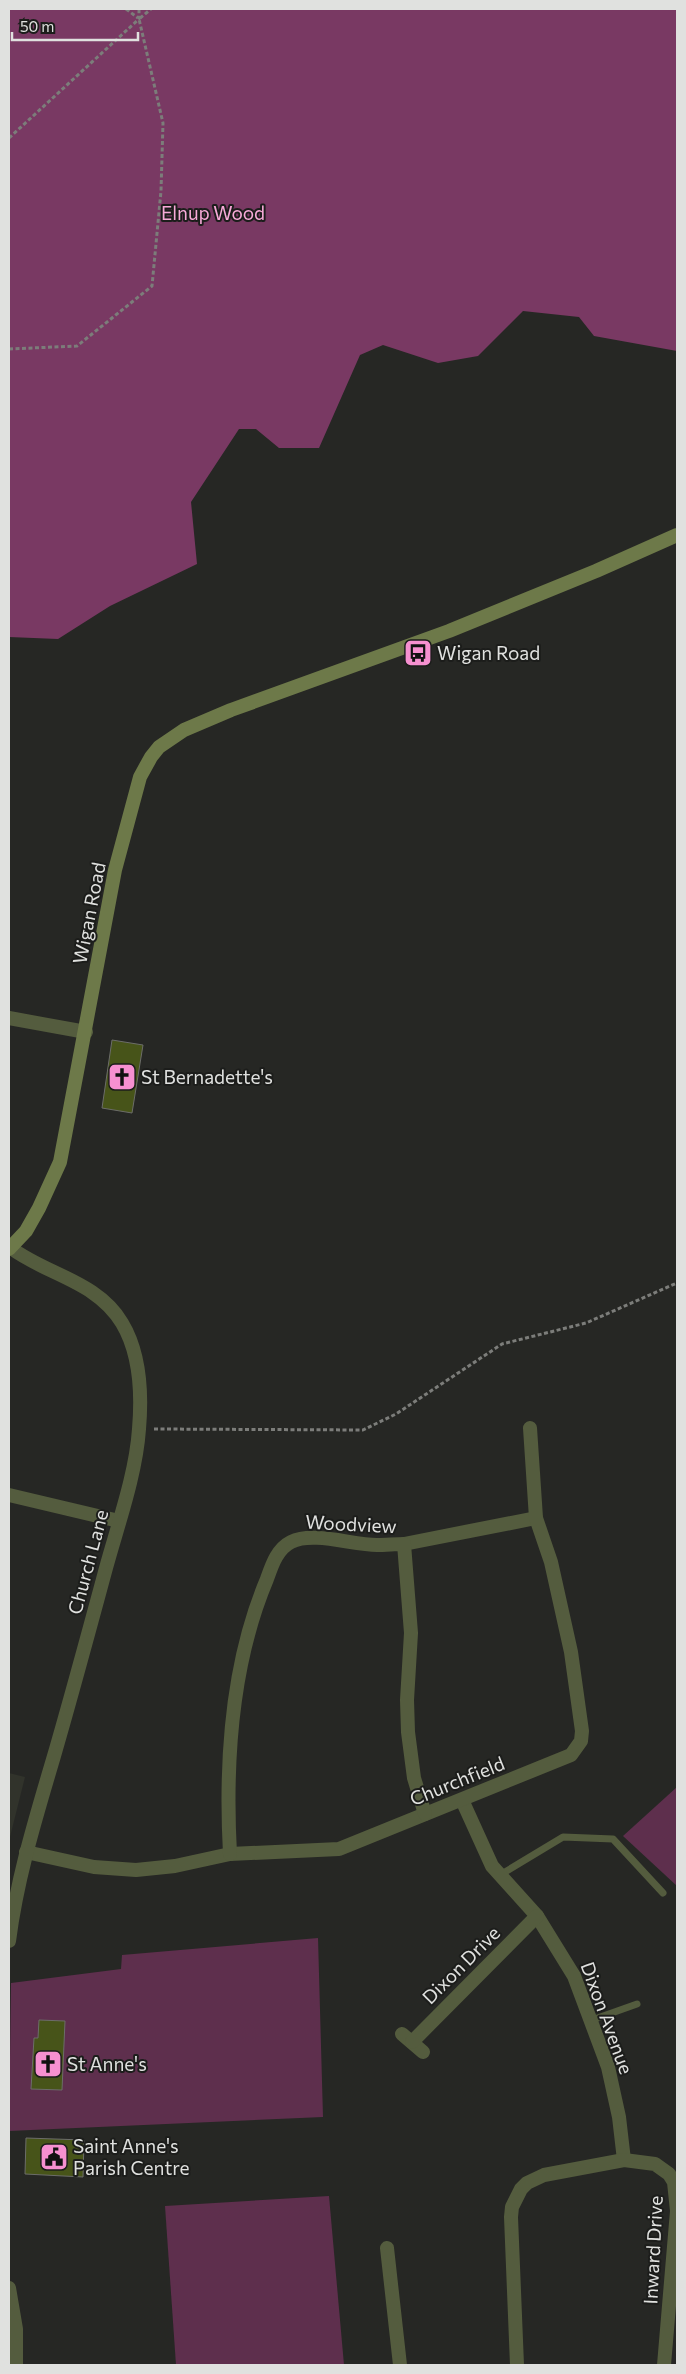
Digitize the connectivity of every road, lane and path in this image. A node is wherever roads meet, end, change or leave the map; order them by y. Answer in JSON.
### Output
{"nodes":[{"id":1,"x":126,"y":9,"type":"edge"},
{"id":2,"x":139,"y":9,"type":"edge"},
{"id":3,"x":151,"y":9,"type":"edge"},
{"id":4,"x":139,"y":18,"type":"junction"},
{"id":5,"x":9,"y":138,"type":"edge"},
{"id":6,"x":9,"y":350,"type":"edge"},
{"id":7,"x":677,"y":535,"type":"edge"},
{"id":8,"x":9,"y":1018,"type":"edge"},
{"id":9,"x":86,"y":1032,"type":"junction"},
{"id":10,"x":10,"y":1249,"type":"edge"},
{"id":11,"x":677,"y":1283,"type":"edge"},
{"id":12,"x":139,"y":1428,"type":"junction"},
{"id":13,"x":530,"y":1428,"type":"dead end"},
{"id":14,"x":9,"y":1495,"type":"edge"},
{"id":15,"x":536,"y":1518,"type":"junction"},
{"id":16,"x":119,"y":1521,"type":"junction"},
{"id":17,"x":404,"y":1544,"type":"junction"},
{"id":18,"x":462,"y":1800,"type":"junction"},
{"id":19,"x":425,"y":1814,"type":"junction"},
{"id":20,"x":26,"y":1852,"type":"junction"},
{"id":21,"x":230,"y":1854,"type":"junction"},
{"id":22,"x":500,"y":1875,"type":"junction"},
{"id":23,"x":663,"y":1894,"type":"dead end"},
{"id":24,"x":537,"y":1916,"type":"junction"},
{"id":25,"x":9,"y":1941,"type":"edge"},
{"id":26,"x":637,"y":2004,"type":"dead end"},
{"id":27,"x":592,"y":2020,"type":"junction"},
{"id":28,"x":423,"y":2052,"type":"dead end"},
{"id":29,"x":624,"y":2160,"type":"junction"},
{"id":30,"x":387,"y":2248,"type":"dead end"},
{"id":31,"x":9,"y":2288,"type":"edge"},
{"id":32,"x":16,"y":2365,"type":"edge"},
{"id":33,"x":400,"y":2365,"type":"edge"},
{"id":34,"x":517,"y":2365,"type":"edge"},
{"id":35,"x":664,"y":2365,"type":"edge"}],
"edges":[{"from":1,"to":4,"type":"path"},
{"from":2,"to":4,"type":"path"},
{"from":3,"to":4,"type":"path"},
{"from":4,"to":5,"type":"path"},
{"from":4,"to":6,"type":"path"},
{"from":7,"to":9,"type":"main road","name":"Wigan Road"},
{"from":8,"to":9,"type":"street"},
{"from":9,"to":10,"type":"main road","name":"Wigan Road"},
{"from":10,"to":12,"type":"street","name":"Church Lane"},
{"from":11,"to":12,"type":"path"},
{"from":12,"to":16,"type":"street","name":"Church Lane"},
{"from":13,"to":15,"type":"street","name":"Churchfield"},
{"from":14,"to":16,"type":"street"},
{"from":15,"to":17,"type":"street"},
{"from":15,"to":18,"type":"street","name":"Churchfield"},
{"from":16,"to":20,"type":"street","name":"Church Lane"},
{"from":17,"to":19,"type":"street","name":"Woodview"},
{"from":17,"to":21,"type":"street","name":"Woodview"},
{"from":18,"to":19,"type":"street","name":"Churchfield"},
{"from":18,"to":22,"type":"street","name":"Dixon Avenue"},
{"from":19,"to":21,"type":"street","name":"Churchfield"},
{"from":20,"to":21,"type":"street","name":"Churchfield"},
{"from":20,"to":25,"type":"street","name":"Church Lane"},
{"from":22,"to":23,"type":"lane"},
{"from":22,"to":24,"type":"street","name":"Dixon Avenue"},
{"from":24,"to":27,"type":"street","name":"Dixon Avenue"},
{"from":24,"to":28,"type":"street","name":"Dixon Drive"},
{"from":26,"to":27,"type":"lane"},
{"from":27,"to":29,"type":"street","name":"Dixon Avenue"},
{"from":29,"to":34,"type":"street","name":"Inward Drive"},
{"from":29,"to":35,"type":"street","name":"Inward Drive"},
{"from":30,"to":33,"type":"street"},
{"from":31,"to":32,"type":"street"}]}
